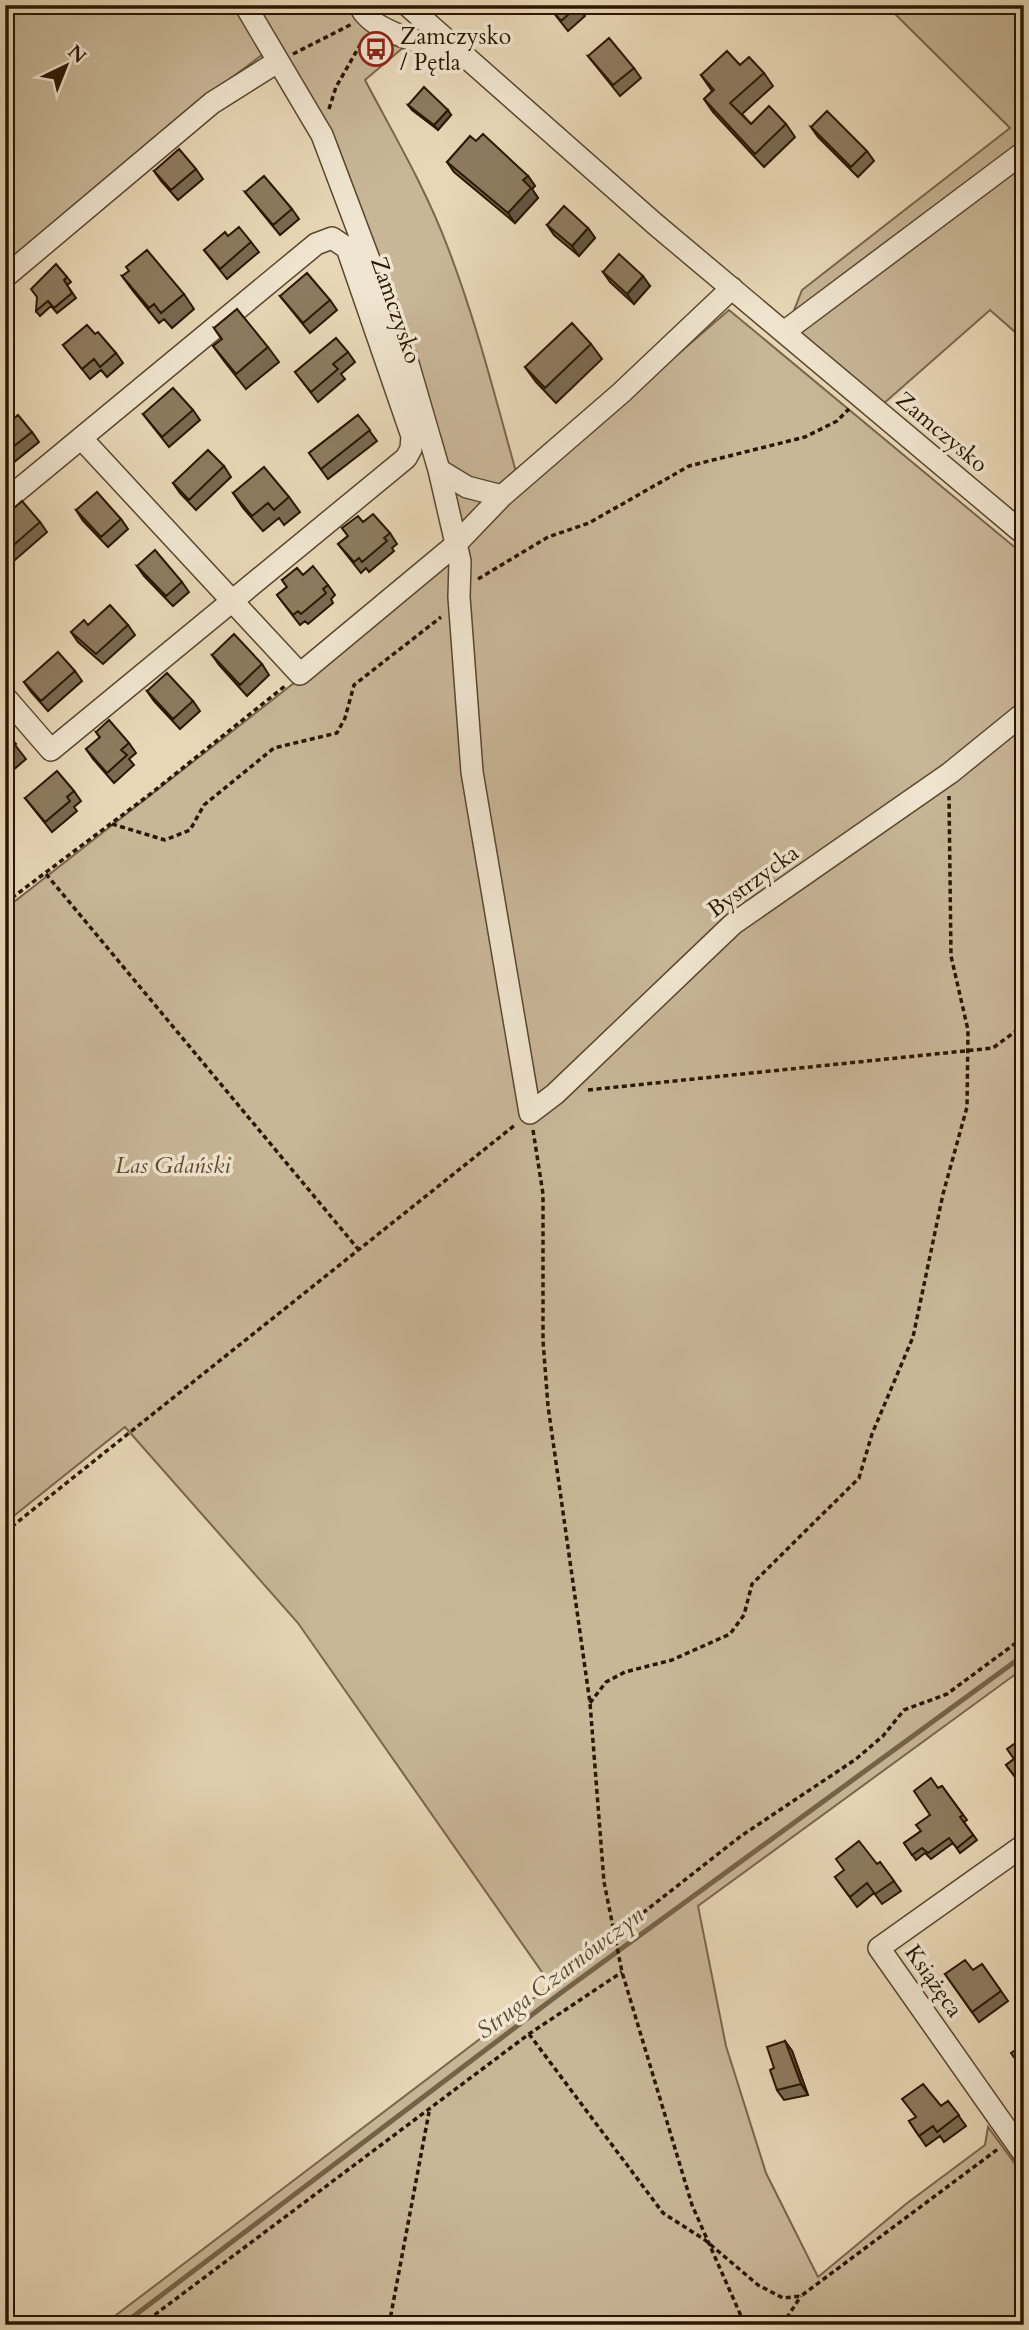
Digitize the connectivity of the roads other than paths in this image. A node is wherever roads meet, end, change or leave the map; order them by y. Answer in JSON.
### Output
{"nodes":[{"id":1,"x":245,"y":5,"type":"edge"},
{"id":2,"x":407,"y":5,"type":"edge"},
{"id":3,"x":366,"y":15,"type":"edge"},
{"id":4,"x":466,"y":57,"type":"junction"},
{"id":5,"x":277,"y":62,"type":"junction"},
{"id":6,"x":1024,"y":152,"type":"edge"},
{"id":7,"x":5,"y":277,"type":"edge"},
{"id":8,"x":732,"y":289,"type":"junction"},
{"id":9,"x":784,"y":332,"type":"junction"},
{"id":10,"x":81,"y":438,"type":"junction"},
{"id":11,"x":439,"y":470,"type":"junction"},
{"id":12,"x":502,"y":496,"type":"junction"},
{"id":13,"x":5,"y":501,"type":"edge"},
{"id":14,"x":1024,"y":534,"type":"edge"},
{"id":15,"x":454,"y":546,"type":"junction"},
{"id":16,"x":232,"y":601,"type":"junction"},
{"id":17,"x":5,"y":697,"type":"edge"},
{"id":18,"x":1024,"y":713,"type":"edge"},
{"id":19,"x":1024,"y":1845,"type":"edge"},
{"id":20,"x":1018,"y":2146,"type":"edge"}],
"edges":[{"from":1,"to":5,"type":"street"},
{"from":2,"to":4,"type":"street","name":"Zamczysko"},
{"from":3,"to":4,"type":"street"},
{"from":4,"to":8,"type":"street","name":"Zamczysko"},
{"from":5,"to":7,"type":"street"},
{"from":5,"to":11,"type":"street"},
{"from":6,"to":9,"type":"street"},
{"from":8,"to":9,"type":"street","name":"Zamczysko"},
{"from":8,"to":12,"type":"street"},
{"from":9,"to":14,"type":"street","name":"Zamczysko"},
{"from":10,"to":13,"type":"street","name":"Zamczysko"},
{"from":10,"to":16,"type":"street"},
{"from":10,"to":16,"type":"street","name":"Zamczysko"},
{"from":11,"to":12,"type":"street"},
{"from":11,"to":15,"type":"street"},
{"from":12,"to":15,"type":"street"},
{"from":15,"to":16,"type":"street"},
{"from":15,"to":18,"type":"street","name":"Bystrzycka"},
{"from":16,"to":17,"type":"street","name":"Zamczysko"},
{"from":19,"to":20,"type":"street","name":"Książęca"}]}
